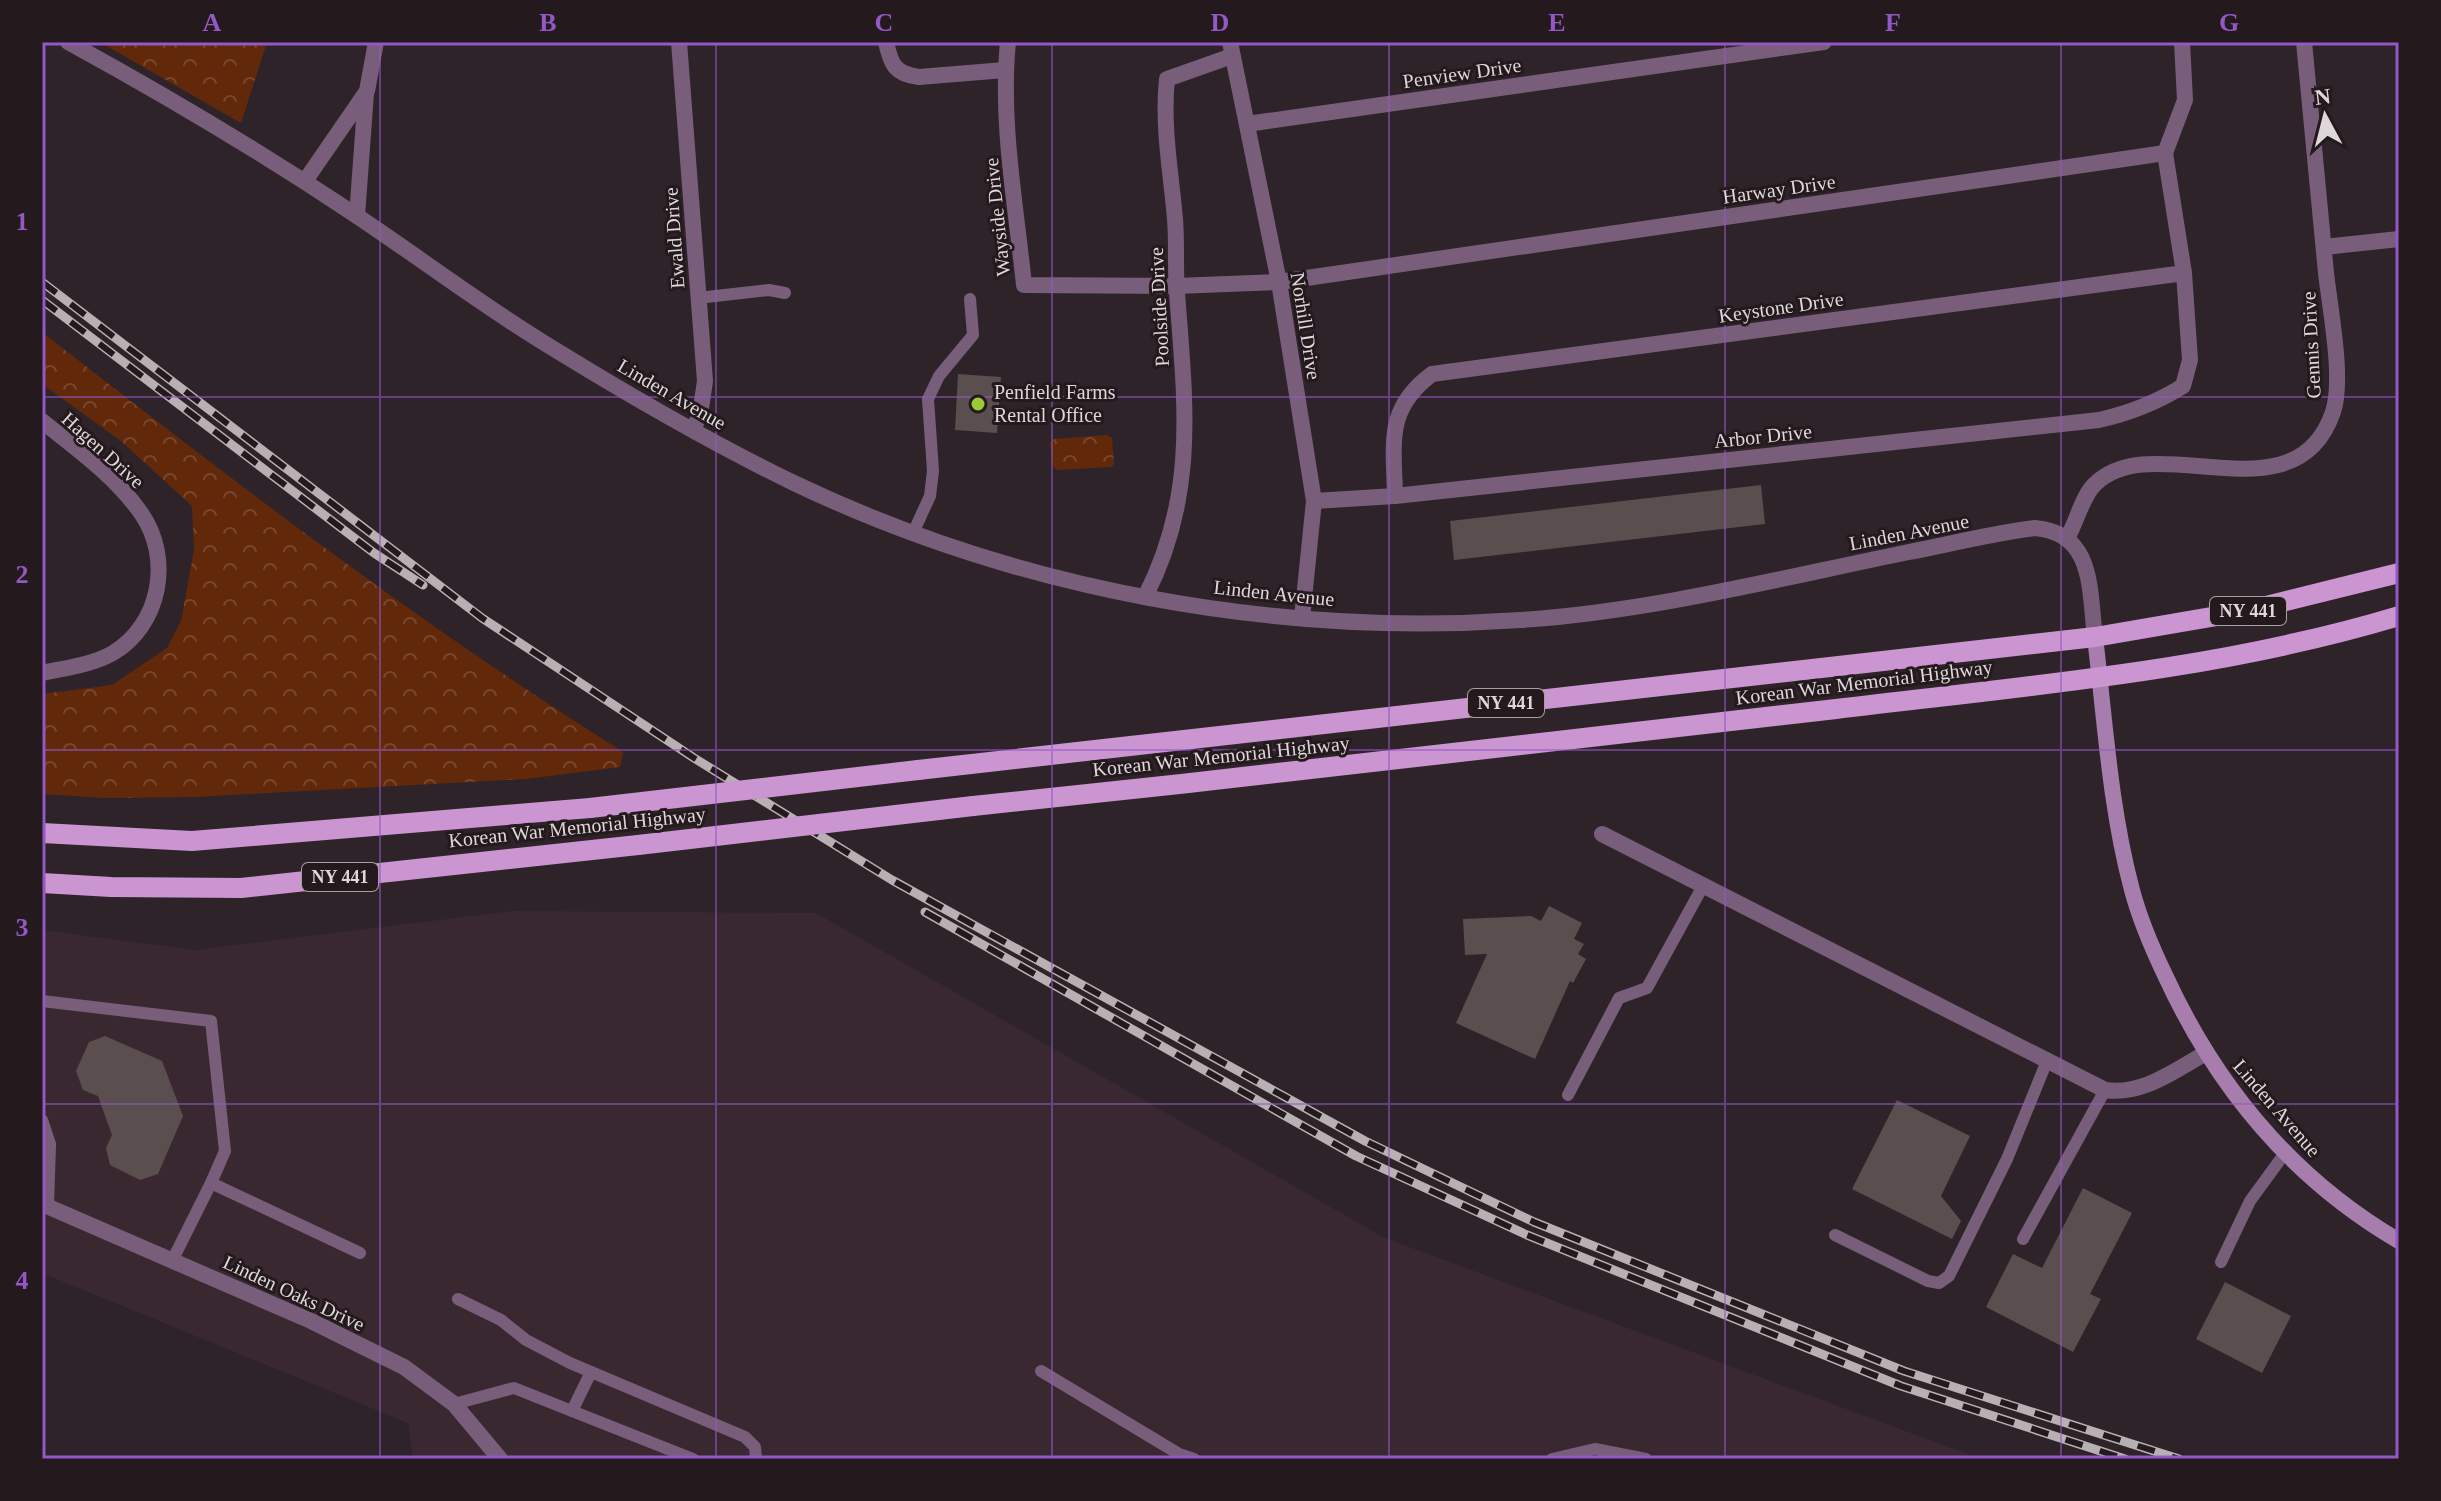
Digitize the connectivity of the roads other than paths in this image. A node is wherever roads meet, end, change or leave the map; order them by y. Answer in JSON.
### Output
{"nodes":[{"id":1,"x":68,"y":42,"type":"edge"},
{"id":2,"x":376,"y":42,"type":"edge"},
{"id":3,"x":679,"y":42,"type":"edge"},
{"id":4,"x":886,"y":42,"type":"edge"},
{"id":5,"x":1008,"y":42,"type":"edge"},
{"id":6,"x":1824,"y":42,"type":"edge"},
{"id":7,"x":2182,"y":42,"type":"edge"},
{"id":8,"x":2304,"y":42,"type":"edge"},
{"id":9,"x":1231,"y":49,"type":"edge"},
{"id":10,"x":1005,"y":70,"type":"junction"},
{"id":11,"x":367,"y":91,"type":"junction"},
{"id":12,"x":1247,"y":124,"type":"junction"},
{"id":13,"x":2165,"y":153,"type":"junction"},
{"id":14,"x":305,"y":181,"type":"junction"},
{"id":15,"x":357,"y":216,"type":"junction"},
{"id":16,"x":2399,"y":239,"type":"edge"},
{"id":17,"x":2324,"y":247,"type":"junction"},
{"id":18,"x":2184,"y":273,"type":"junction"},
{"id":19,"x":1279,"y":282,"type":"junction"},
{"id":20,"x":1176,"y":286,"type":"junction"},
{"id":21,"x":785,"y":293,"type":"dead end"},
{"id":22,"x":698,"y":298,"type":"junction"},
{"id":23,"x":970,"y":299,"type":"dead end"},
{"id":24,"x":42,"y":421,"type":"edge"},
{"id":25,"x":693,"y":429,"type":"junction"},
{"id":26,"x":1395,"y":496,"type":"junction"},
{"id":27,"x":1314,"y":501,"type":"junction"},
{"id":28,"x":913,"y":533,"type":"junction"},
{"id":29,"x":2067,"y":538,"type":"junction"},
{"id":30,"x":2399,"y":573,"type":"edge"},
{"id":31,"x":1145,"y":597,"type":"junction"},
{"id":32,"x":2399,"y":616,"type":"edge"},
{"id":33,"x":1302,"y":618,"type":"junction"},
{"id":34,"x":2095,"y":637,"type":"junction"},
{"id":35,"x":42,"y":673,"type":"edge"},
{"id":36,"x":2100,"y":677,"type":"junction"},
{"id":37,"x":42,"y":833,"type":"edge"},
{"id":38,"x":1602,"y":834,"type":"dead end"},
{"id":39,"x":42,"y":883,"type":"edge"},
{"id":40,"x":1703,"y":886,"type":"junction"},
{"id":41,"x":42,"y":1001,"type":"edge"},
{"id":42,"x":2206,"y":1053,"type":"junction"},
{"id":43,"x":2047,"y":1061,"type":"junction"},
{"id":44,"x":2105,"y":1090,"type":"junction"},
{"id":45,"x":1568,"y":1095,"type":"dead end"},
{"id":46,"x":42,"y":1120,"type":"edge"},
{"id":47,"x":2285,"y":1153,"type":"junction"},
{"id":48,"x":211,"y":1183,"type":"junction"},
{"id":49,"x":45,"y":1206,"type":"edge"},
{"id":50,"x":1835,"y":1235,"type":"dead end"},
{"id":51,"x":2023,"y":1239,"type":"dead end"},
{"id":52,"x":2399,"y":1241,"type":"edge"},
{"id":53,"x":360,"y":1253,"type":"dead end"},
{"id":54,"x":173,"y":1259,"type":"junction"},
{"id":55,"x":2221,"y":1262,"type":"dead end"},
{"id":56,"x":458,"y":1299,"type":"dead end"},
{"id":57,"x":1041,"y":1371,"type":"dead end"},
{"id":58,"x":591,"y":1372,"type":"junction"},
{"id":59,"x":454,"y":1404,"type":"junction"},
{"id":60,"x":572,"y":1411,"type":"junction"},
{"id":61,"x":500,"y":1459,"type":"edge"},
{"id":62,"x":693,"y":1459,"type":"edge"},
{"id":63,"x":756,"y":1459,"type":"edge"},
{"id":64,"x":1194,"y":1459,"type":"edge"},
{"id":65,"x":1552,"y":1459,"type":"edge"},
{"id":66,"x":1646,"y":1459,"type":"edge"}],
"edges":[{"from":1,"to":14,"type":"street","name":"Linden Avenue"},
{"from":2,"to":11,"type":"street"},
{"from":3,"to":22,"type":"street","name":"Ewald Drive"},
{"from":4,"to":10,"type":"street"},
{"from":5,"to":10,"type":"street","name":"Wayside Drive"},
{"from":6,"to":12,"type":"street","name":"Penview Drive"},
{"from":7,"to":13,"type":"street"},
{"from":8,"to":17,"type":"street","name":"Gennis Drive"},
{"from":9,"to":12,"type":"street","name":"Norhill Drive"},
{"from":9,"to":20,"type":"street","name":"Poolside Drive"},
{"from":10,"to":20,"type":"street","name":"Wayside Drive"},
{"from":11,"to":14,"type":"street"},
{"from":11,"to":15,"type":"street"},
{"from":12,"to":19,"type":"street","name":"Norhill Drive"},
{"from":13,"to":18,"type":"street"},
{"from":13,"to":19,"type":"street","name":"Harway Drive"},
{"from":14,"to":15,"type":"street","name":"Linden Avenue"},
{"from":15,"to":25,"type":"street","name":"Linden Avenue"},
{"from":16,"to":17,"type":"street"},
{"from":17,"to":29,"type":"street","name":"Gennis Drive"},
{"from":18,"to":26,"type":"street","name":"Keystone Drive"},
{"from":18,"to":26,"type":"street","name":"Arbor Drive"},
{"from":19,"to":20,"type":"street","name":"Harway Drive"},
{"from":19,"to":27,"type":"street","name":"Norhill Drive"},
{"from":20,"to":31,"type":"street","name":"Poolside Drive"},
{"from":21,"to":22,"type":"lane"},
{"from":22,"to":25,"type":"street","name":"Ewald Drive"},
{"from":23,"to":28,"type":"lane"},
{"from":24,"to":35,"type":"street","name":"Hagen Drive"},
{"from":25,"to":28,"type":"street","name":"Linden Avenue"},
{"from":26,"to":27,"type":"street","name":"Arbor Drive"},
{"from":27,"to":33,"type":"street","name":"Norhill Drive"},
{"from":28,"to":31,"type":"street","name":"Linden Avenue"},
{"from":29,"to":33,"type":"street","name":"Linden Avenue"},
{"from":29,"to":34,"type":"street","name":"Linden Avenue"},
{"from":30,"to":34,"type":"main road","name":"Korean War Memorial Highway","number":"NY 441"},
{"from":31,"to":33,"type":"street","name":"Linden Avenue"},
{"from":32,"to":36,"type":"main road","name":"Korean War Memorial Highway","number":"NY 441"},
{"from":34,"to":36,"type":"main road","name":"Linden Avenue"},
{"from":34,"to":37,"type":"main road","name":"Korean War Memorial Highway","number":"NY 441","bridge":true},
{"from":36,"to":39,"type":"main road","name":"Korean War Memorial Highway","number":"NY 441","bridge":true},
{"from":36,"to":42,"type":"main road","name":"Linden Avenue"},
{"from":38,"to":40,"type":"street"},
{"from":40,"to":43,"type":"street"},
{"from":40,"to":45,"type":"lane"},
{"from":41,"to":48,"type":"lane"},
{"from":42,"to":44,"type":"street","name":"Linden Avenue"},
{"from":42,"to":47,"type":"main road","name":"Linden Avenue"},
{"from":43,"to":44,"type":"street"},
{"from":43,"to":50,"type":"lane"},
{"from":44,"to":51,"type":"lane"},
{"from":46,"to":49,"type":"lane"},
{"from":47,"to":52,"type":"main road","name":"Linden Avenue"},
{"from":47,"to":55,"type":"lane"},
{"from":48,"to":53,"type":"lane"},
{"from":48,"to":54,"type":"lane"},
{"from":49,"to":54,"type":"street","name":"Linden Oaks Drive"},
{"from":54,"to":59,"type":"street","name":"Linden Oaks Drive"},
{"from":56,"to":58,"type":"lane"},
{"from":57,"to":64,"type":"lane"},
{"from":58,"to":60,"type":"lane"},
{"from":58,"to":63,"type":"lane"},
{"from":59,"to":60,"type":"lane"},
{"from":59,"to":61,"type":"street","name":"Linden Oaks Drive"},
{"from":60,"to":62,"type":"lane"},
{"from":65,"to":66,"type":"lane"}]}
